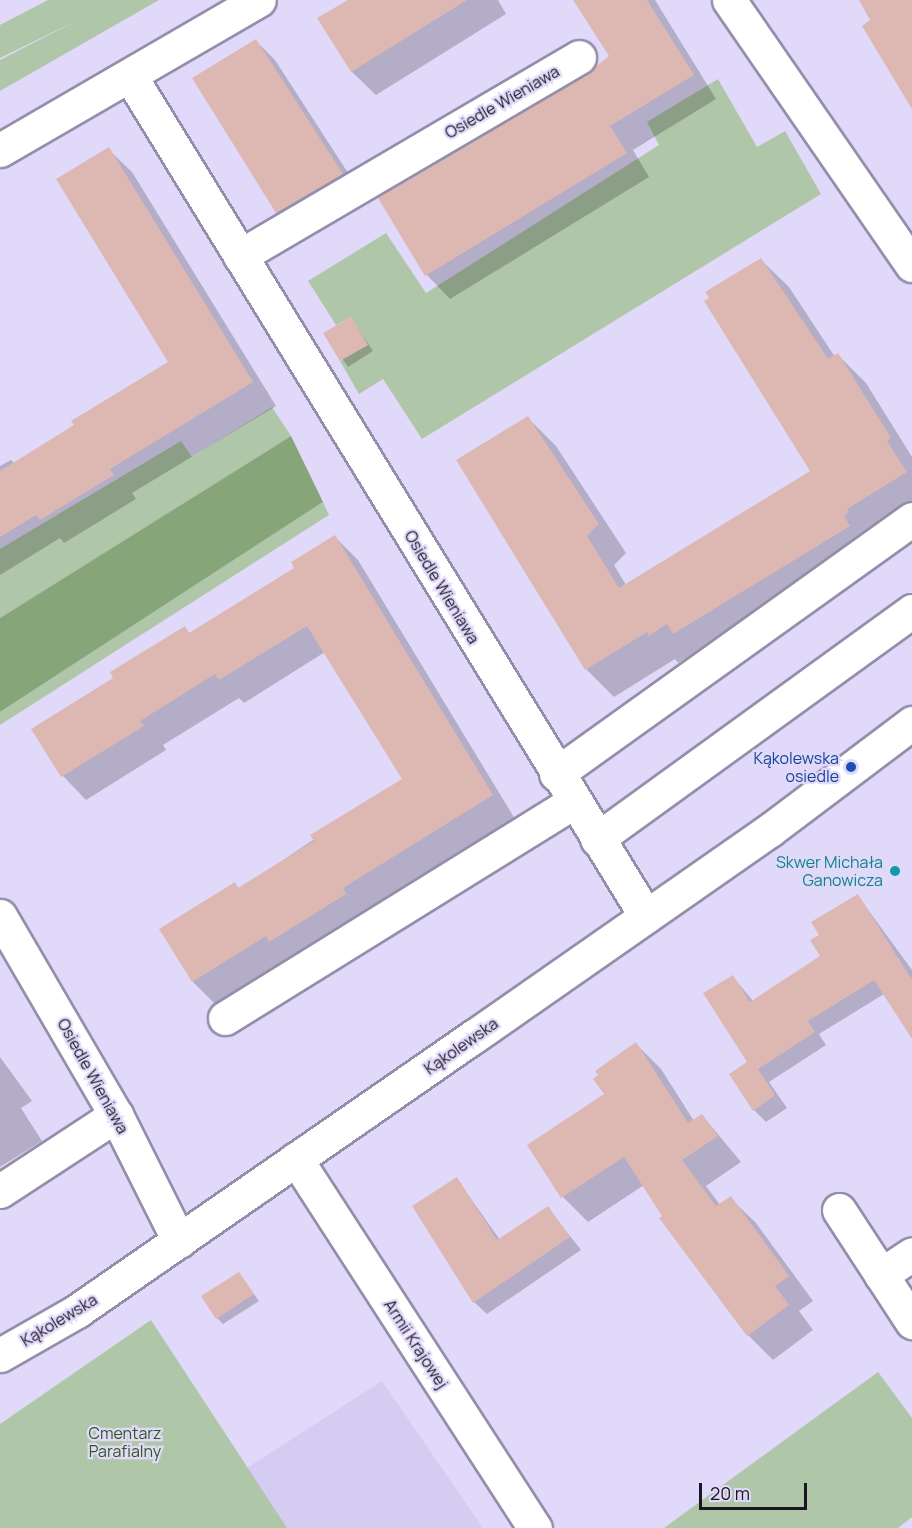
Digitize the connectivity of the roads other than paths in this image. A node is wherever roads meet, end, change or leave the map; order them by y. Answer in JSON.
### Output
{"nodes":[{"id":1,"x":259,"y":0,"type":"edge"},
{"id":2,"x":729,"y":0,"type":"edge"},
{"id":3,"x":579,"y":57,"type":"dead end"},
{"id":4,"x":130,"y":76,"type":"junction"},
{"id":5,"x":0,"y":150,"type":"edge"},
{"id":6,"x":240,"y":256,"type":"junction"},
{"id":7,"x":912,"y":265,"type":"edge"},
{"id":8,"x":912,"y":519,"type":"edge"},
{"id":9,"x":912,"y":611,"type":"edge"},
{"id":10,"x":912,"y":723,"type":"edge"},
{"id":11,"x":556,"y":774,"type":"junction"},
{"id":12,"x":573,"y":802,"type":"junction"},
{"id":13,"x":597,"y":839,"type":"junction"},
{"id":14,"x":0,"y":916,"type":"edge"},
{"id":15,"x":646,"y":916,"type":"junction"},
{"id":16,"x":225,"y":1018,"type":"dead end"},
{"id":17,"x":116,"y":1115,"type":"junction"},
{"id":18,"x":296,"y":1159,"type":"junction"},
{"id":19,"x":0,"y":1191,"type":"edge"},
{"id":20,"x":839,"y":1210,"type":"dead end"},
{"id":21,"x":179,"y":1241,"type":"junction"},
{"id":22,"x":912,"y":1254,"type":"edge"},
{"id":23,"x":881,"y":1275,"type":"junction"},
{"id":24,"x":912,"y":1322,"type":"edge"},
{"id":25,"x":0,"y":1355,"type":"edge"},
{"id":26,"x":535,"y":1528,"type":"edge"}],
"edges":[{"from":1,"to":4,"type":"street"},
{"from":2,"to":7,"type":"street"},
{"from":3,"to":6,"type":"street","name":"Osiedle Wieniawa"},
{"from":4,"to":5,"type":"street"},
{"from":4,"to":6,"type":"street","name":"Osiedle Wieniawa"},
{"from":6,"to":11,"type":"street","name":"Osiedle Wieniawa"},
{"from":8,"to":11,"type":"street"},
{"from":9,"to":13,"type":"street"},
{"from":10,"to":15,"type":"street","name":"Kąkolewska"},
{"from":11,"to":12,"type":"street","name":"Osiedle Wieniawa"},
{"from":12,"to":13,"type":"street","name":"Osiedle Wieniawa"},
{"from":12,"to":16,"type":"street"},
{"from":13,"to":15,"type":"street","name":"Osiedle Wieniawa"},
{"from":14,"to":17,"type":"street","name":"Osiedle Wieniawa"},
{"from":15,"to":18,"type":"street","name":"Kąkolewska"},
{"from":17,"to":19,"type":"street"},
{"from":17,"to":21,"type":"street","name":"Osiedle Wieniawa"},
{"from":18,"to":21,"type":"street","name":"Kąkolewska"},
{"from":18,"to":26,"type":"street","name":"Armii Krajowej"},
{"from":20,"to":23,"type":"street"},
{"from":21,"to":25,"type":"street","name":"Kąkolewska"},
{"from":22,"to":23,"type":"street"},
{"from":23,"to":24,"type":"street"}]}
